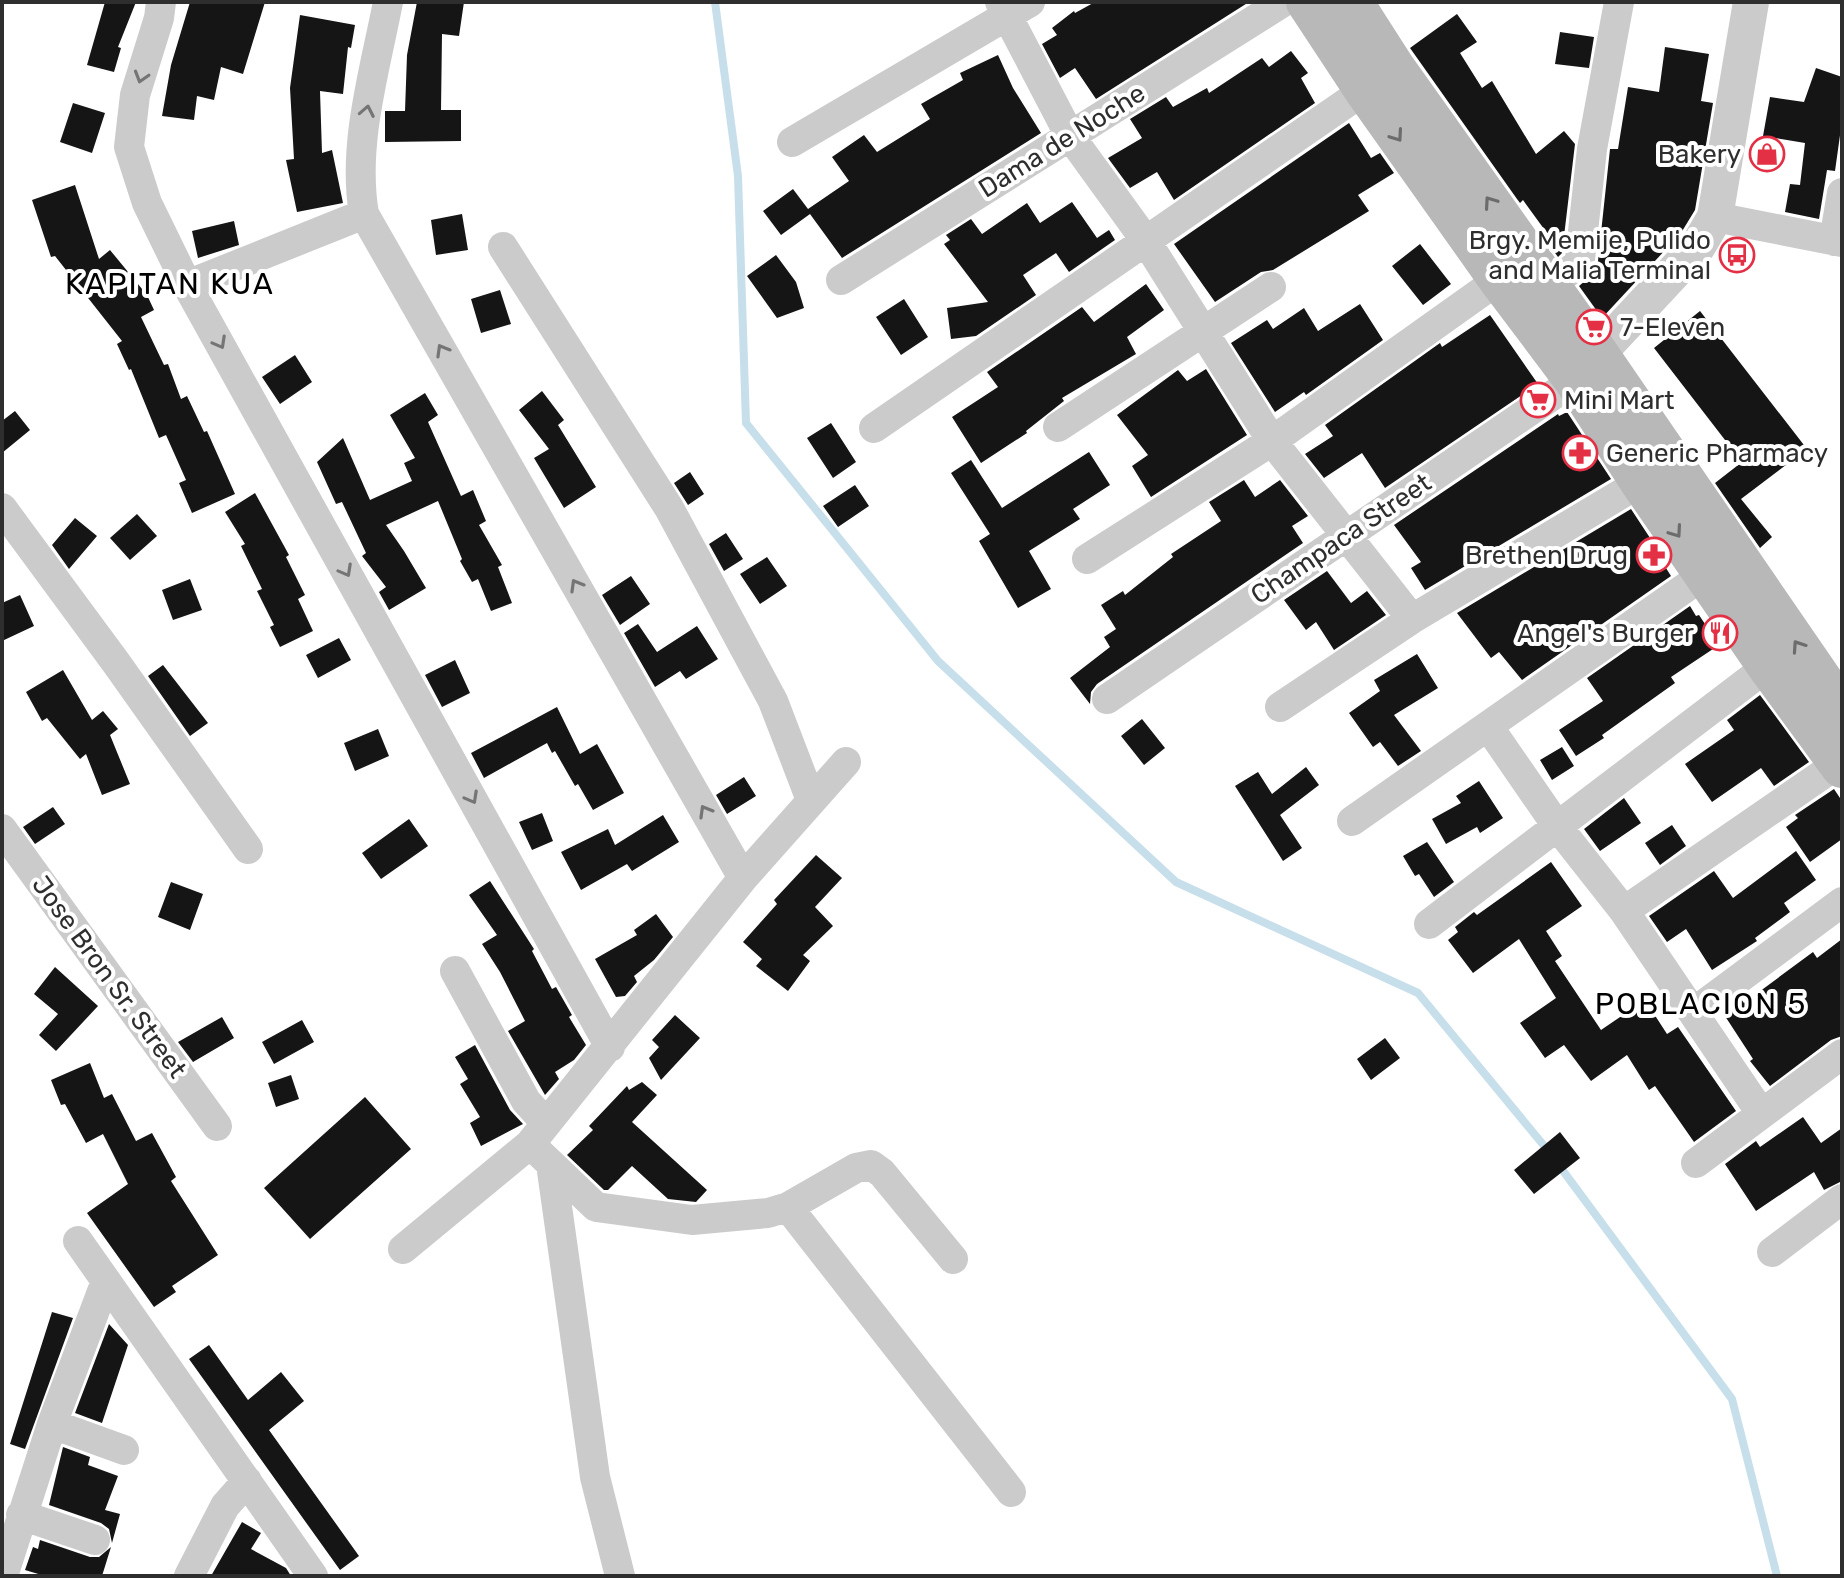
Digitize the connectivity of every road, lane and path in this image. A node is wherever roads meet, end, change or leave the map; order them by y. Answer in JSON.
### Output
{"nodes":[{"id":1,"x":161,"y":2,"type":"edge"},
{"id":2,"x":388,"y":2,"type":"edge"},
{"id":3,"x":1283,"y":2,"type":"edge"},
{"id":4,"x":1307,"y":2,"type":"edge"},
{"id":5,"x":1352,"y":2,"type":"edge"},
{"id":6,"x":1619,"y":2,"type":"edge"},
{"id":7,"x":1751,"y":2,"type":"edge"},
{"id":8,"x":1012,"y":6,"type":"edge"},
{"id":9,"x":1365,"y":90,"type":"junction"},
{"id":10,"x":1070,"y":136,"type":"junction"},
{"id":11,"x":792,"y":142,"type":"dead end"},
{"id":12,"x":1842,"y":193,"type":"edge"},
{"id":13,"x":364,"y":214,"type":"junction"},
{"id":14,"x":1715,"y":217,"type":"junction"},
{"id":15,"x":1146,"y":241,"type":"junction"},
{"id":16,"x":1838,"y":241,"type":"edge"},
{"id":17,"x":503,"y":247,"type":"dead end"},
{"id":18,"x":1526,"y":274,"type":"junction"},
{"id":19,"x":841,"y":280,"type":"dead end"},
{"id":20,"x":187,"y":285,"type":"junction"},
{"id":21,"x":1271,"y":287,"type":"dead end"},
{"id":22,"x":1204,"y":331,"type":"junction"},
{"id":23,"x":1586,"y":366,"type":"junction"},
{"id":24,"x":1058,"y":427,"type":"dead end"},
{"id":25,"x":874,"y":428,"type":"dead end"},
{"id":26,"x":1272,"y":441,"type":"junction"},
{"id":27,"x":1641,"y":482,"type":"junction"},
{"id":28,"x":2,"y":508,"type":"edge"},
{"id":29,"x":1348,"y":534,"type":"junction"},
{"id":30,"x":1087,"y":559,"type":"dead end"},
{"id":31,"x":1705,"y":574,"type":"junction"},
{"id":32,"x":1412,"y":619,"type":"junction"},
{"id":33,"x":1768,"y":666,"type":"junction"},
{"id":34,"x":1107,"y":699,"type":"dead end"},
{"id":35,"x":1280,"y":707,"type":"dead end"},
{"id":36,"x":1842,"y":710,"type":"edge"},
{"id":37,"x":1488,"y":726,"type":"junction"},
{"id":38,"x":846,"y":762,"type":"dead end"},
{"id":39,"x":1841,"y":765,"type":"edge"},
{"id":40,"x":811,"y":800,"type":"junction"},
{"id":41,"x":1352,"y":821,"type":"dead end"},
{"id":42,"x":1557,"y":826,"type":"junction"},
{"id":43,"x":2,"y":829,"type":"edge"},
{"id":44,"x":248,"y":849,"type":"dead end"},
{"id":45,"x":743,"y":878,"type":"junction"},
{"id":46,"x":1842,"y":902,"type":"edge"},
{"id":47,"x":1624,"y":911,"type":"junction"},
{"id":48,"x":1429,"y":924,"type":"dead end"},
{"id":49,"x":455,"y":971,"type":"dead end"},
{"id":50,"x":1694,"y":1012,"type":"junction"},
{"id":51,"x":610,"y":1047,"type":"junction"},
{"id":52,"x":1842,"y":1054,"type":"edge"},
{"id":53,"x":1761,"y":1113,"type":"junction"},
{"id":54,"x":217,"y":1126,"type":"dead end"},
{"id":55,"x":542,"y":1143,"type":"junction"},
{"id":56,"x":1696,"y":1163,"type":"dead end"},
{"id":57,"x":1842,"y":1199,"type":"edge"},
{"id":58,"x":788,"y":1207,"type":"junction"},
{"id":59,"x":78,"y":1241,"type":"dead end"},
{"id":60,"x":403,"y":1249,"type":"dead end"},
{"id":61,"x":1772,"y":1252,"type":"dead end"},
{"id":62,"x":953,"y":1259,"type":"dead end"},
{"id":63,"x":106,"y":1281,"type":"junction"},
{"id":64,"x":52,"y":1424,"type":"junction"},
{"id":65,"x":124,"y":1450,"type":"dead end"},
{"id":66,"x":247,"y":1481,"type":"junction"},
{"id":67,"x":1011,"y":1492,"type":"dead end"},
{"id":68,"x":21,"y":1515,"type":"junction"},
{"id":69,"x":95,"y":1540,"type":"dead end"},
{"id":70,"x":309,"y":1574,"type":"edge"},
{"id":71,"x":3,"y":1576,"type":"edge"},
{"id":72,"x":189,"y":1576,"type":"edge"},
{"id":73,"x":620,"y":1576,"type":"edge"}],
"edges":[{"from":1,"to":20,"type":"street","one_way":true},
{"from":13,"to":2,"type":"street","one_way":true},
{"from":3,"to":10,"type":"street","name":"Dama de Noche"},
{"from":4,"to":9,"type":"main road"},
{"from":18,"to":5,"type":"main road","one_way":true},
{"from":6,"to":18,"type":"street"},
{"from":7,"to":14,"type":"street"},
{"from":8,"to":10,"type":"street"},
{"from":8,"to":11,"type":"street"},
{"from":9,"to":15,"type":"street"},
{"from":9,"to":18,"type":"main road","one_way":true},
{"from":10,"to":15,"type":"street"},
{"from":10,"to":19,"type":"street","name":"Dama de Noche"},
{"from":12,"to":16,"type":"street"},
{"from":13,"to":20,"type":"street"},
{"from":45,"to":13,"type":"street","one_way":true},
{"from":14,"to":16,"type":"street"},
{"from":14,"to":23,"type":"street"},
{"from":15,"to":22,"type":"street"},
{"from":15,"to":25,"type":"street"},
{"from":17,"to":40,"type":"street"},
{"from":18,"to":23,"type":"main road"},
{"from":18,"to":26,"type":"street"},
{"from":20,"to":51,"type":"street","one_way":true},
{"from":21,"to":22,"type":"street"},
{"from":22,"to":24,"type":"street"},
{"from":22,"to":26,"type":"street"},
{"from":23,"to":27,"type":"main road"},
{"from":23,"to":29,"type":"street","name":"Champaca Street"},
{"from":36,"to":23,"type":"main road","one_way":true},
{"from":26,"to":29,"type":"street"},
{"from":26,"to":30,"type":"street"},
{"from":27,"to":31,"type":"main road","one_way":true},
{"from":27,"to":32,"type":"street"},
{"from":28,"to":44,"type":"street"},
{"from":29,"to":32,"type":"street"},
{"from":29,"to":34,"type":"street","name":"Champaca Street"},
{"from":31,"to":33,"type":"main road"},
{"from":31,"to":37,"type":"street"},
{"from":32,"to":35,"type":"street"},
{"from":33,"to":39,"type":"main road"},
{"from":33,"to":42,"type":"street"},
{"from":37,"to":41,"type":"street"},
{"from":37,"to":42,"type":"street"},
{"from":38,"to":40,"type":"street"},
{"from":39,"to":47,"type":"street"},
{"from":40,"to":45,"type":"street"},
{"from":42,"to":47,"type":"street"},
{"from":42,"to":48,"type":"street"},
{"from":43,"to":54,"type":"street","name":"Jose Bron Sr. Street"},
{"from":45,"to":51,"type":"street"},
{"from":46,"to":50,"type":"street"},
{"from":47,"to":50,"type":"street"},
{"from":49,"to":55,"type":"street"},
{"from":50,"to":53,"type":"street"},
{"from":51,"to":55,"type":"street"},
{"from":52,"to":53,"type":"street"},
{"from":53,"to":56,"type":"street"},
{"from":55,"to":58,"type":"street"},
{"from":55,"to":60,"type":"street"},
{"from":55,"to":73,"type":"street"},
{"from":57,"to":61,"type":"street"},
{"from":58,"to":62,"type":"street"},
{"from":58,"to":67,"type":"street"},
{"from":59,"to":63,"type":"street"},
{"from":63,"to":64,"type":"street"},
{"from":63,"to":66,"type":"street"},
{"from":64,"to":65,"type":"street"},
{"from":64,"to":68,"type":"street"},
{"from":66,"to":70,"type":"street"},
{"from":66,"to":72,"type":"street"},
{"from":68,"to":69,"type":"street"},
{"from":68,"to":71,"type":"street"}]}
